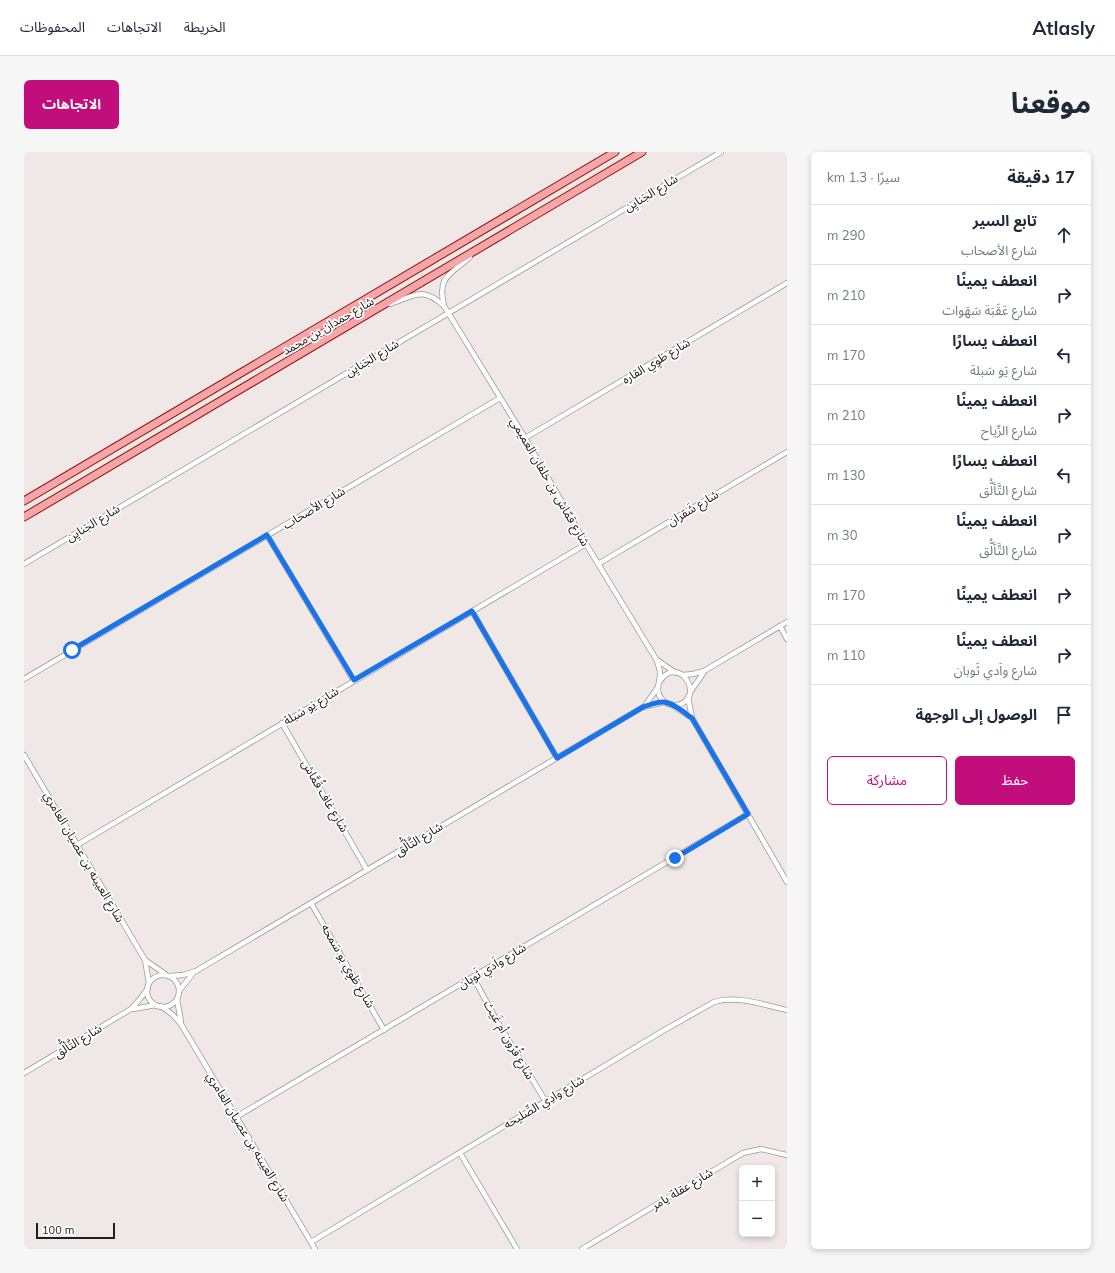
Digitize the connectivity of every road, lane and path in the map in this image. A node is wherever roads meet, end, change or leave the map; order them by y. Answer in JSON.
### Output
{"nodes":[{"id":1,"x":615,"y":152,"type":"edge"},
{"id":2,"x":642,"y":152,"type":"edge"},
{"id":3,"x":721,"y":152,"type":"edge"},
{"id":4,"x":476,"y":250,"type":"junction"},
{"id":5,"x":787,"y":283,"type":"edge"},
{"id":6,"x":384,"y":305,"type":"junction"},
{"id":7,"x":444,"y":306,"type":"junction"},
{"id":8,"x":448,"y":314,"type":"junction"},
{"id":9,"x":500,"y":398,"type":"junction"},
{"id":10,"x":525,"y":438,"type":"junction"},
{"id":11,"x":787,"y":452,"type":"edge"},
{"id":12,"x":24,"y":501,"type":"edge"},
{"id":13,"x":24,"y":517,"type":"edge"},
{"id":14,"x":267,"y":535,"type":"junction"},
{"id":15,"x":586,"y":544,"type":"junction"},
{"id":16,"x":24,"y":564,"type":"edge"},
{"id":17,"x":598,"y":564,"type":"junction"},
{"id":18,"x":472,"y":611,"type":"junction"},
{"id":19,"x":787,"y":622,"type":"edge"},
{"id":20,"x":780,"y":626,"type":"junction"},
{"id":21,"x":787,"y":638,"type":"edge"},
{"id":22,"x":656,"y":659,"type":"junction"},
{"id":23,"x":704,"y":671,"type":"junction"},
{"id":24,"x":676,"y":673,"type":"junction"},
{"id":25,"x":682,"y":675,"type":"junction"},
{"id":26,"x":24,"y":679,"type":"edge"},
{"id":27,"x":354,"y":680,"type":"junction"},
{"id":28,"x":660,"y":681,"type":"junction"},
{"id":29,"x":658,"y":687,"type":"junction"},
{"id":30,"x":689,"y":694,"type":"junction"},
{"id":31,"x":664,"y":702,"type":"junction"},
{"id":32,"x":671,"y":705,"type":"junction"},
{"id":33,"x":643,"y":707,"type":"junction"},
{"id":34,"x":692,"y":718,"type":"junction"},
{"id":35,"x":282,"y":723,"type":"junction"},
{"id":36,"x":24,"y":755,"type":"edge"},
{"id":37,"x":557,"y":758,"type":"junction"},
{"id":38,"x":748,"y":814,"type":"junction"},
{"id":39,"x":77,"y":845,"type":"junction"},
{"id":40,"x":367,"y":870,"type":"junction"},
{"id":41,"x":787,"y":880,"type":"edge"},
{"id":42,"x":312,"y":903,"type":"junction"},
{"id":43,"x":145,"y":960,"type":"junction"},
{"id":44,"x":196,"y":971,"type":"junction"},
{"id":45,"x":168,"y":976,"type":"junction"},
{"id":46,"x":473,"y":977,"type":"junction"},
{"id":47,"x":148,"y":985,"type":"junction"},
{"id":48,"x":179,"y":991,"type":"junction"},
{"id":49,"x":177,"y":999,"type":"junction"},
{"id":50,"x":158,"y":1006,"type":"junction"},
{"id":51,"x":131,"y":1010,"type":"junction"},
{"id":52,"x":787,"y":1010,"type":"edge"},
{"id":53,"x":182,"y":1024,"type":"junction"},
{"id":54,"x":384,"y":1030,"type":"junction"},
{"id":55,"x":24,"y":1073,"type":"edge"},
{"id":56,"x":546,"y":1102,"type":"junction"},
{"id":57,"x":236,"y":1117,"type":"junction"},
{"id":58,"x":460,"y":1153,"type":"junction"},
{"id":59,"x":787,"y":1155,"type":"edge"},
{"id":60,"x":311,"y":1242,"type":"junction"},
{"id":61,"x":315,"y":1249,"type":"edge"},
{"id":62,"x":517,"y":1249,"type":"edge"},
{"id":63,"x":582,"y":1249,"type":"edge"}],
"edges":[{"from":1,"to":12,"type":"main road","name":"شارع حمدان بن محمد"},
{"from":2,"to":4,"type":"main road","name":"شارع حمدان بن محمد"},
{"from":3,"to":8,"type":"street","name":"شارع الجَنايِن"},
{"from":4,"to":6,"type":"main road","name":"شارع حمدان بن محمد"},
{"from":4,"to":7,"type":"street","name":"شارع قمّاش بن خلفان العميمي"},
{"from":5,"to":10,"type":"street","name":"شارع طَوِي القاره"},
{"from":6,"to":7,"type":"street"},
{"from":6,"to":13,"type":"main road","name":"شارع حمدان بن محمد"},
{"from":7,"to":8,"type":"street","name":"شارع قمّاش بن خلفان العميمي"},
{"from":8,"to":9,"type":"street","name":"شارع قمّاش بن خلفان العميمي"},
{"from":8,"to":16,"type":"street","name":"شارع الجَنايِن"},
{"from":9,"to":10,"type":"street","name":"شارع قمّاش بن خلفان العميمي"},
{"from":9,"to":14,"type":"street","name":"شارع الأصحاب"},
{"from":10,"to":15,"type":"street","name":"شارع قمّاش بن خلفان العميمي"},
{"from":11,"to":17,"type":"street","name":"شارع شَقران"},
{"from":14,"to":26,"type":"street","name":"شارع الأصحاب"},
{"from":14,"to":27,"type":"street"},
{"from":15,"to":17,"type":"street","name":"شارع قمّاش بن خلفان العميمي"},
{"from":15,"to":18,"type":"street","name":"شارع يَو سَبلة"},
{"from":17,"to":22,"type":"street","name":"شارع قمّاش بن خلفان العميمي"},
{"from":18,"to":27,"type":"street","name":"شارع يَو سَبلة"},
{"from":18,"to":37,"type":"street"},
{"from":19,"to":20,"type":"street"},
{"from":20,"to":21,"type":"street"},
{"from":20,"to":23,"type":"street"},
{"from":22,"to":24,"type":"street","name":"شارع قمّاش بن خلفان العميمي"},
{"from":22,"to":28,"type":"street","name":"شارع قمّاش بن خلفان العميمي"},
{"from":23,"to":25,"type":"street"},
{"from":23,"to":30,"type":"street"},
{"from":24,"to":25,"type":"street"},
{"from":24,"to":28,"type":"street"},
{"from":25,"to":30,"type":"street"},
{"from":27,"to":35,"type":"street","name":"شارع يَو سَبلة"},
{"from":28,"to":29,"type":"street"},
{"from":29,"to":31,"type":"street"},
{"from":29,"to":33,"type":"street","name":"شارع التَّألُّق"},
{"from":30,"to":32,"type":"street"},
{"from":30,"to":34,"type":"street"},
{"from":31,"to":32,"type":"street"},
{"from":31,"to":33,"type":"street","name":"شارع التَّألُّق"},
{"from":32,"to":34,"type":"street"},
{"from":33,"to":37,"type":"street","name":"شارع التَّألُّق"},
{"from":34,"to":38,"type":"street"},
{"from":35,"to":39,"type":"street","name":"شارع يَو سَبلة"},
{"from":35,"to":40,"type":"street","name":"شارع غاف قُمَّاش"},
{"from":36,"to":39,"type":"street","name":"شارع العيينه بن عصيان العامري"},
{"from":37,"to":40,"type":"street","name":"شارع التَّألُّق"},
{"from":38,"to":41,"type":"street"},
{"from":38,"to":46,"type":"street","name":"شارع واَدي ثَوبان"},
{"from":39,"to":43,"type":"street","name":"شارع العيينه بن عصيان العامري"},
{"from":40,"to":42,"type":"street","name":"شارع التَّألُّق"},
{"from":42,"to":44,"type":"street","name":"شارع التَّألُّق"},
{"from":42,"to":54,"type":"street","name":"شارع طَوِي بو سَمحه"},
{"from":43,"to":45,"type":"street","name":"شارع العيينه بن عصيان العامري"},
{"from":43,"to":47,"type":"street","name":"شارع العيينه بن عصيان العامري"},
{"from":44,"to":45,"type":"street","name":"شارع التَّألُّق"},
{"from":44,"to":48,"type":"street","name":"شارع التَّألُّق"},
{"from":45,"to":47,"type":"street"},
{"from":45,"to":48,"type":"street"},
{"from":46,"to":54,"type":"street","name":"شارع واَدي ثَوبان"},
{"from":46,"to":56,"type":"street","name":"شارع قُرُون أم غَيث"},
{"from":47,"to":50,"type":"street"},
{"from":47,"to":51,"type":"street","name":"شارع التَّألُّق"},
{"from":48,"to":49,"type":"street"},
{"from":49,"to":50,"type":"street"},
{"from":49,"to":53,"type":"street","name":"شارع العيينه بن عصيان العامري"},
{"from":50,"to":51,"type":"street","name":"شارع التَّألُّق"},
{"from":50,"to":53,"type":"street","name":"شارع العيينه بن عصيان العامري"},
{"from":51,"to":55,"type":"street","name":"شارع التَّألُّق"},
{"from":52,"to":56,"type":"street","name":"شارع وادِي الصِّليحه"},
{"from":53,"to":57,"type":"street","name":"شارع العيينه بن عصيان العامري"},
{"from":54,"to":57,"type":"street","name":"شارع واَدي ثَوبان"},
{"from":56,"to":58,"type":"street","name":"شارع وادِي الصِّليحه"},
{"from":57,"to":60,"type":"street","name":"شارع العيينه بن عصيان العامري"},
{"from":58,"to":60,"type":"street","name":"شارع وادِي الصِّليحه"},
{"from":58,"to":62,"type":"street"},
{"from":59,"to":63,"type":"street","name":"شارع عقلة يامر"},
{"from":60,"to":61,"type":"street","name":"شارع العيينه بن عصيان العامري"}]}
